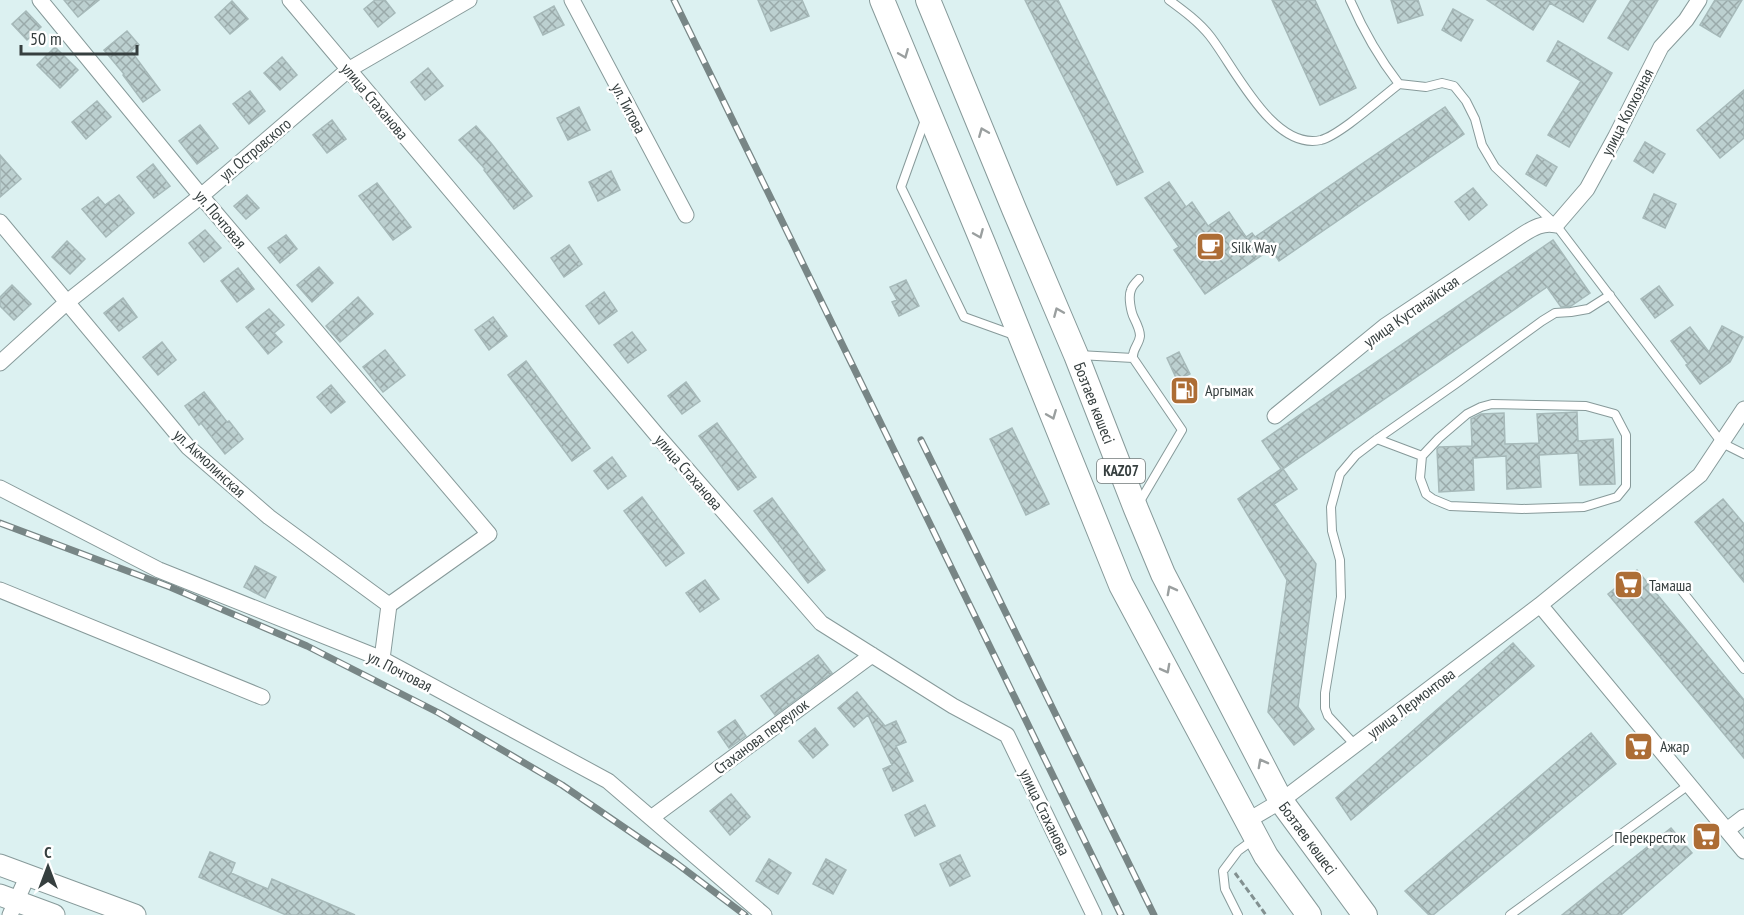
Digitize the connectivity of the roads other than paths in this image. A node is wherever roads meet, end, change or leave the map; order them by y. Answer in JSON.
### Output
{"nodes":[{"id":1,"x":40,"y":0,"type":"edge"},
{"id":2,"x":290,"y":0,"type":"edge"},
{"id":3,"x":468,"y":0,"type":"edge"},
{"id":4,"x":572,"y":0,"type":"edge"},
{"id":5,"x":882,"y":0,"type":"edge"},
{"id":6,"x":928,"y":0,"type":"edge"},
{"id":7,"x":1169,"y":0,"type":"edge"},
{"id":8,"x":1350,"y":0,"type":"edge"},
{"id":9,"x":1699,"y":0,"type":"edge"},
{"id":10,"x":348,"y":70,"type":"junction"},
{"id":11,"x":1399,"y":84,"type":"junction"},
{"id":12,"x":928,"y":112,"type":"junction"},
{"id":13,"x":201,"y":195,"type":"junction"},
{"id":14,"x":686,"y":215,"type":"dead end"},
{"id":15,"x":0,"y":222,"type":"edge"},
{"id":16,"x":1556,"y":225,"type":"junction"},
{"id":17,"x":1139,"y":279,"type":"dead end"},
{"id":18,"x":1610,"y":295,"type":"junction"},
{"id":19,"x":66,"y":303,"type":"junction"},
{"id":20,"x":1021,"y":337,"type":"junction"},
{"id":21,"x":1076,"y":355,"type":"junction"},
{"id":22,"x":1133,"y":358,"type":"junction"},
{"id":23,"x":0,"y":363,"type":"edge"},
{"id":24,"x":1744,"y":409,"type":"edge"},
{"id":25,"x":1275,"y":416,"type":"dead end"},
{"id":26,"x":1377,"y":439,"type":"junction"},
{"id":27,"x":1722,"y":443,"type":"junction"},
{"id":28,"x":1744,"y":454,"type":"edge"},
{"id":29,"x":1422,"y":456,"type":"junction"},
{"id":30,"x":0,"y":488,"type":"edge"},
{"id":31,"x":1136,"y":509,"type":"junction"},
{"id":32,"x":1678,"y":586,"type":"dead end"},
{"id":33,"x":0,"y":590,"type":"edge"},
{"id":34,"x":389,"y":604,"type":"junction"},
{"id":35,"x":1540,"y":605,"type":"junction"},
{"id":36,"x":872,"y":655,"type":"junction"},
{"id":37,"x":382,"y":659,"type":"junction"},
{"id":38,"x":1744,"y":669,"type":"edge"},
{"id":39,"x":262,"y":697,"type":"dead end"},
{"id":40,"x":1355,"y":745,"type":"junction"},
{"id":41,"x":1690,"y":784,"type":"junction"},
{"id":42,"x":1281,"y":801,"type":"junction"},
{"id":43,"x":1744,"y":817,"type":"edge"},
{"id":44,"x":651,"y":818,"type":"junction"},
{"id":45,"x":1251,"y":829,"type":"junction"},
{"id":46,"x":1727,"y":830,"type":"junction"},
{"id":47,"x":1744,"y":851,"type":"edge"},
{"id":48,"x":0,"y":865,"type":"edge"},
{"id":49,"x":28,"y":875,"type":"junction"},
{"id":50,"x":9,"y":904,"type":"edge"},
{"id":51,"x":54,"y":915,"type":"edge"},
{"id":52,"x":135,"y":915,"type":"edge"},
{"id":53,"x":764,"y":915,"type":"edge"},
{"id":54,"x":1094,"y":915,"type":"edge"},
{"id":55,"x":1238,"y":915,"type":"edge"},
{"id":56,"x":1309,"y":915,"type":"edge"},
{"id":57,"x":1365,"y":915,"type":"edge"},
{"id":58,"x":1510,"y":915,"type":"edge"}],
"edges":[{"from":1,"to":13,"type":"street","name":"ул. Почтовая"},
{"from":2,"to":10,"type":"street","name":"улица Стаханова"},
{"from":3,"to":10,"type":"street","name":"ул. Островского"},
{"from":4,"to":14,"type":"street","name":"ул. Титова"},
{"from":5,"to":12,"type":"highway","number":"KAZ07","one_way":true},
{"from":21,"to":6,"type":"highway","name":"Бозтаев көшесі","number":"KAZ07","one_way":true},
{"from":7,"to":11,"type":"lane"},
{"from":8,"to":11,"type":"lane"},
{"from":9,"to":16,"type":"street","name":"улица Колхозная"},
{"from":10,"to":13,"type":"street","name":"ул. Островского"},
{"from":10,"to":36,"type":"street","name":"улица Стаханова"},
{"from":11,"to":16,"type":"lane"},
{"from":12,"to":20,"type":"highway","number":"KAZ07","one_way":true},
{"from":12,"to":20,"type":"lane"},
{"from":13,"to":19,"type":"street","name":"ул. Островского"},
{"from":13,"to":34,"type":"street","name":"ул. Почтовая"},
{"from":15,"to":19,"type":"street","name":"ул. Акмолинская"},
{"from":16,"to":18,"type":"lane"},
{"from":16,"to":25,"type":"street","name":"улица Кустанайская"},
{"from":17,"to":22,"type":"lane"},
{"from":18,"to":26,"type":"lane"},
{"from":18,"to":27,"type":"lane"},
{"from":19,"to":23,"type":"street","name":"ул. Островского"},
{"from":19,"to":34,"type":"street","name":"ул. Акмолинская"},
{"from":20,"to":45,"type":"highway","number":"KAZ07","one_way":true},
{"from":21,"to":22,"type":"lane"},
{"from":21,"to":31,"type":"highway","name":"Бозтаев көшесі","number":"KAZ07"},
{"from":22,"to":31,"type":"lane"},
{"from":24,"to":27,"type":"street","name":"улица Лермонтова"},
{"from":26,"to":29,"type":"lane"},
{"from":26,"to":40,"type":"lane"},
{"from":27,"to":28,"type":"lane"},
{"from":27,"to":35,"type":"street","name":"улица Лермонтова"},
{"from":29,"to":29,"type":"lane"},
{"from":30,"to":37,"type":"street","name":"ул. Почтовая"},
{"from":42,"to":31,"type":"highway","name":"Бозтаев көшесі","number":"KAZ07","one_way":true},
{"from":32,"to":38,"type":"lane"},
{"from":33,"to":39,"type":"street"},
{"from":34,"to":37,"type":"street"},
{"from":35,"to":40,"type":"street","name":"улица Лермонтова"},
{"from":35,"to":41,"type":"street"},
{"from":36,"to":44,"type":"street","name":"Стаханова переулок"},
{"from":36,"to":54,"type":"street","name":"улица Стаханова"},
{"from":37,"to":44,"type":"street","name":"ул. Почтовая"},
{"from":40,"to":42,"type":"street","name":"улица Лермонтова"},
{"from":41,"to":46,"type":"street"},
{"from":41,"to":58,"type":"lane"},
{"from":42,"to":45,"type":"street","name":"улица Лермонтова"},
{"from":42,"to":57,"type":"highway","name":"Бозтаев көшесі","number":"KAZ07"},
{"from":43,"to":46,"type":"street"},
{"from":44,"to":53,"type":"street","name":"ул. Почтовая"},
{"from":45,"to":55,"type":"lane"},
{"from":45,"to":56,"type":"highway","number":"KAZ07"},
{"from":46,"to":47,"type":"street"},
{"from":48,"to":49,"type":"main road"},
{"from":49,"to":50,"type":"street"},
{"from":49,"to":52,"type":"main road"},
{"from":50,"to":51,"type":"main road"}]}
